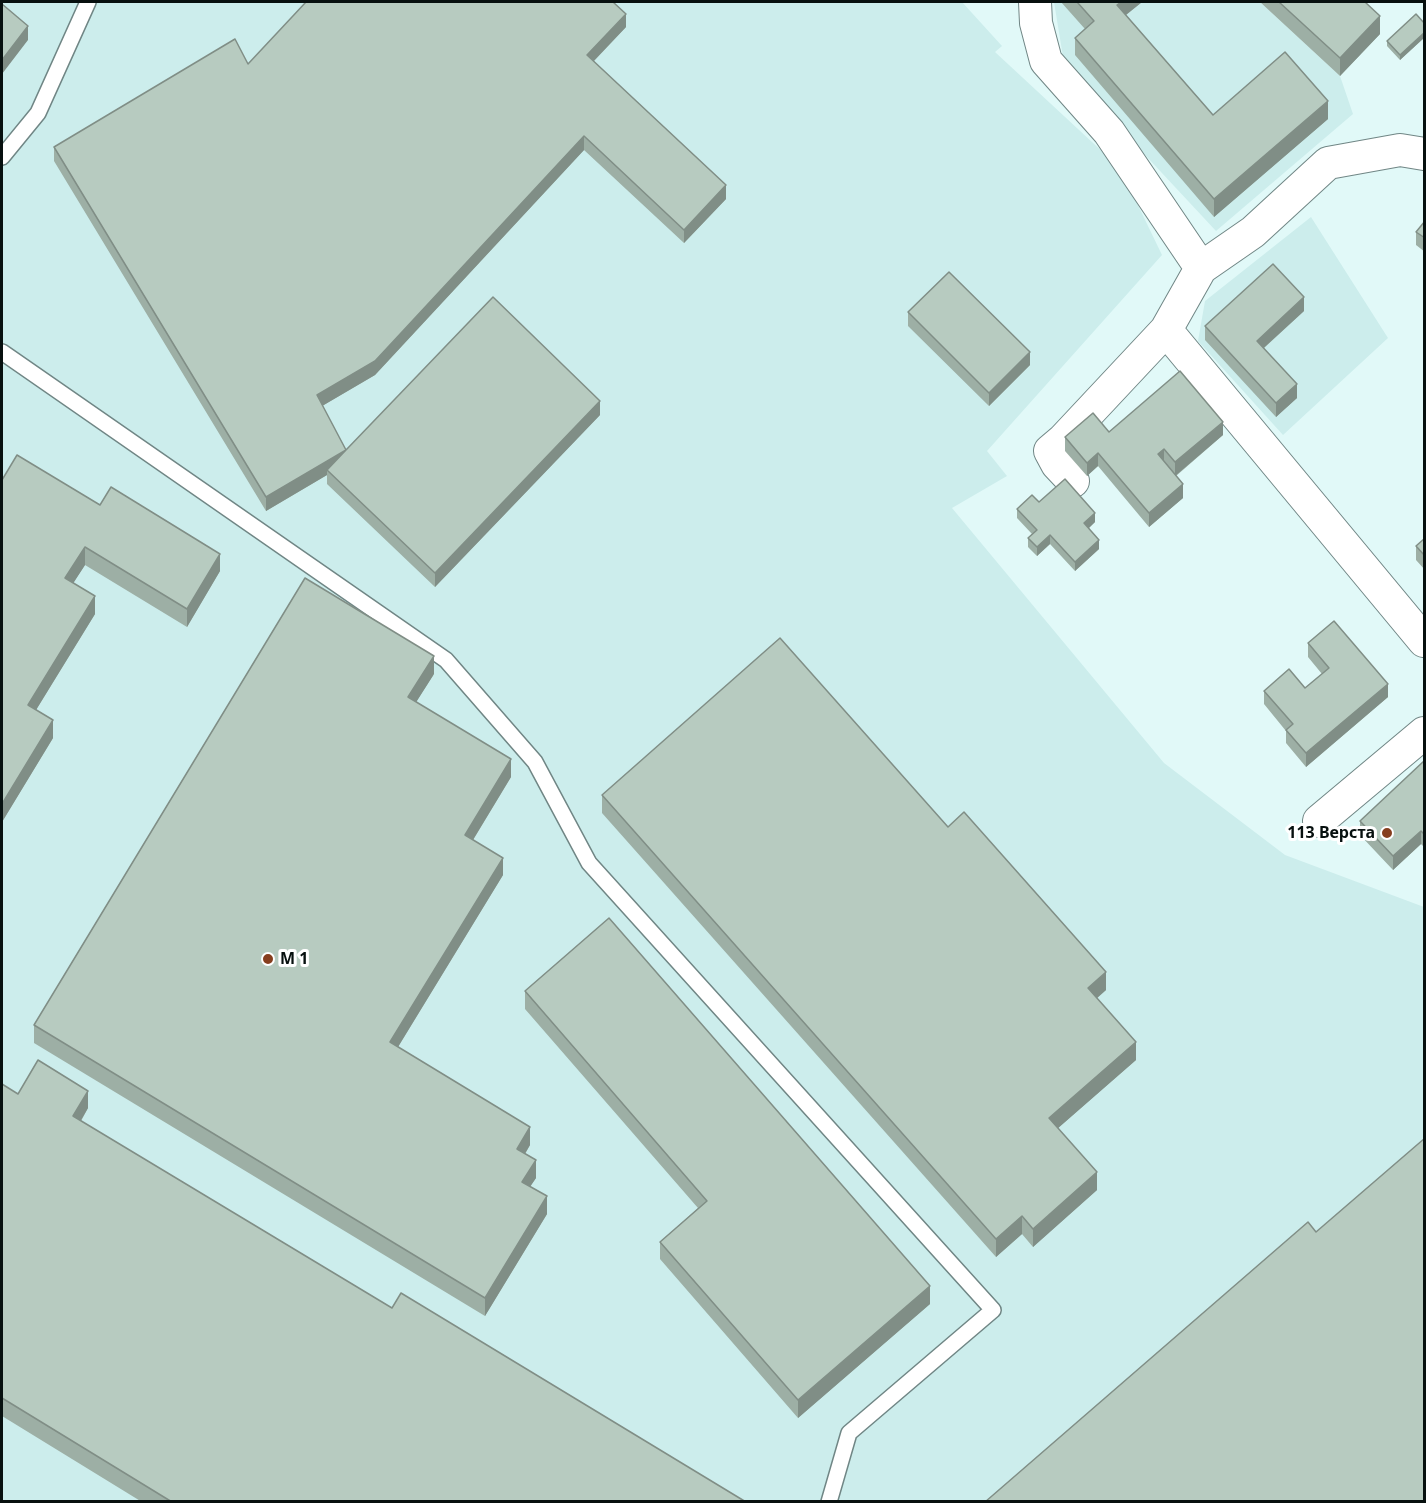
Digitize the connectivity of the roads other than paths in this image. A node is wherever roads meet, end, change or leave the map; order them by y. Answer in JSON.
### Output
{"nodes":[{"id":1,"x":88,"y":2,"type":"edge"},
{"id":2,"x":1035,"y":2,"type":"edge"},
{"id":3,"x":1425,"y":154,"type":"edge"},
{"id":4,"x":2,"y":157,"type":"edge"},
{"id":5,"x":1201,"y":268,"type":"junction"},
{"id":6,"x":1166,"y":330,"type":"junction"},
{"id":7,"x":2,"y":352,"type":"edge"},
{"id":8,"x":1073,"y":481,"type":"dead end"},
{"id":9,"x":1425,"y":641,"type":"edge"},
{"id":10,"x":1425,"y":734,"type":"edge"},
{"id":11,"x":1319,"y":821,"type":"dead end"},
{"id":12,"x":828,"y":1502,"type":"edge"}],
"edges":[{"from":1,"to":4,"type":"lane"},
{"from":2,"to":5,"type":"street"},
{"from":3,"to":5,"type":"street"},
{"from":5,"to":6,"type":"street"},
{"from":6,"to":8,"type":"street"},
{"from":6,"to":9,"type":"street"},
{"from":7,"to":12,"type":"lane"},
{"from":10,"to":11,"type":"street"}]}
